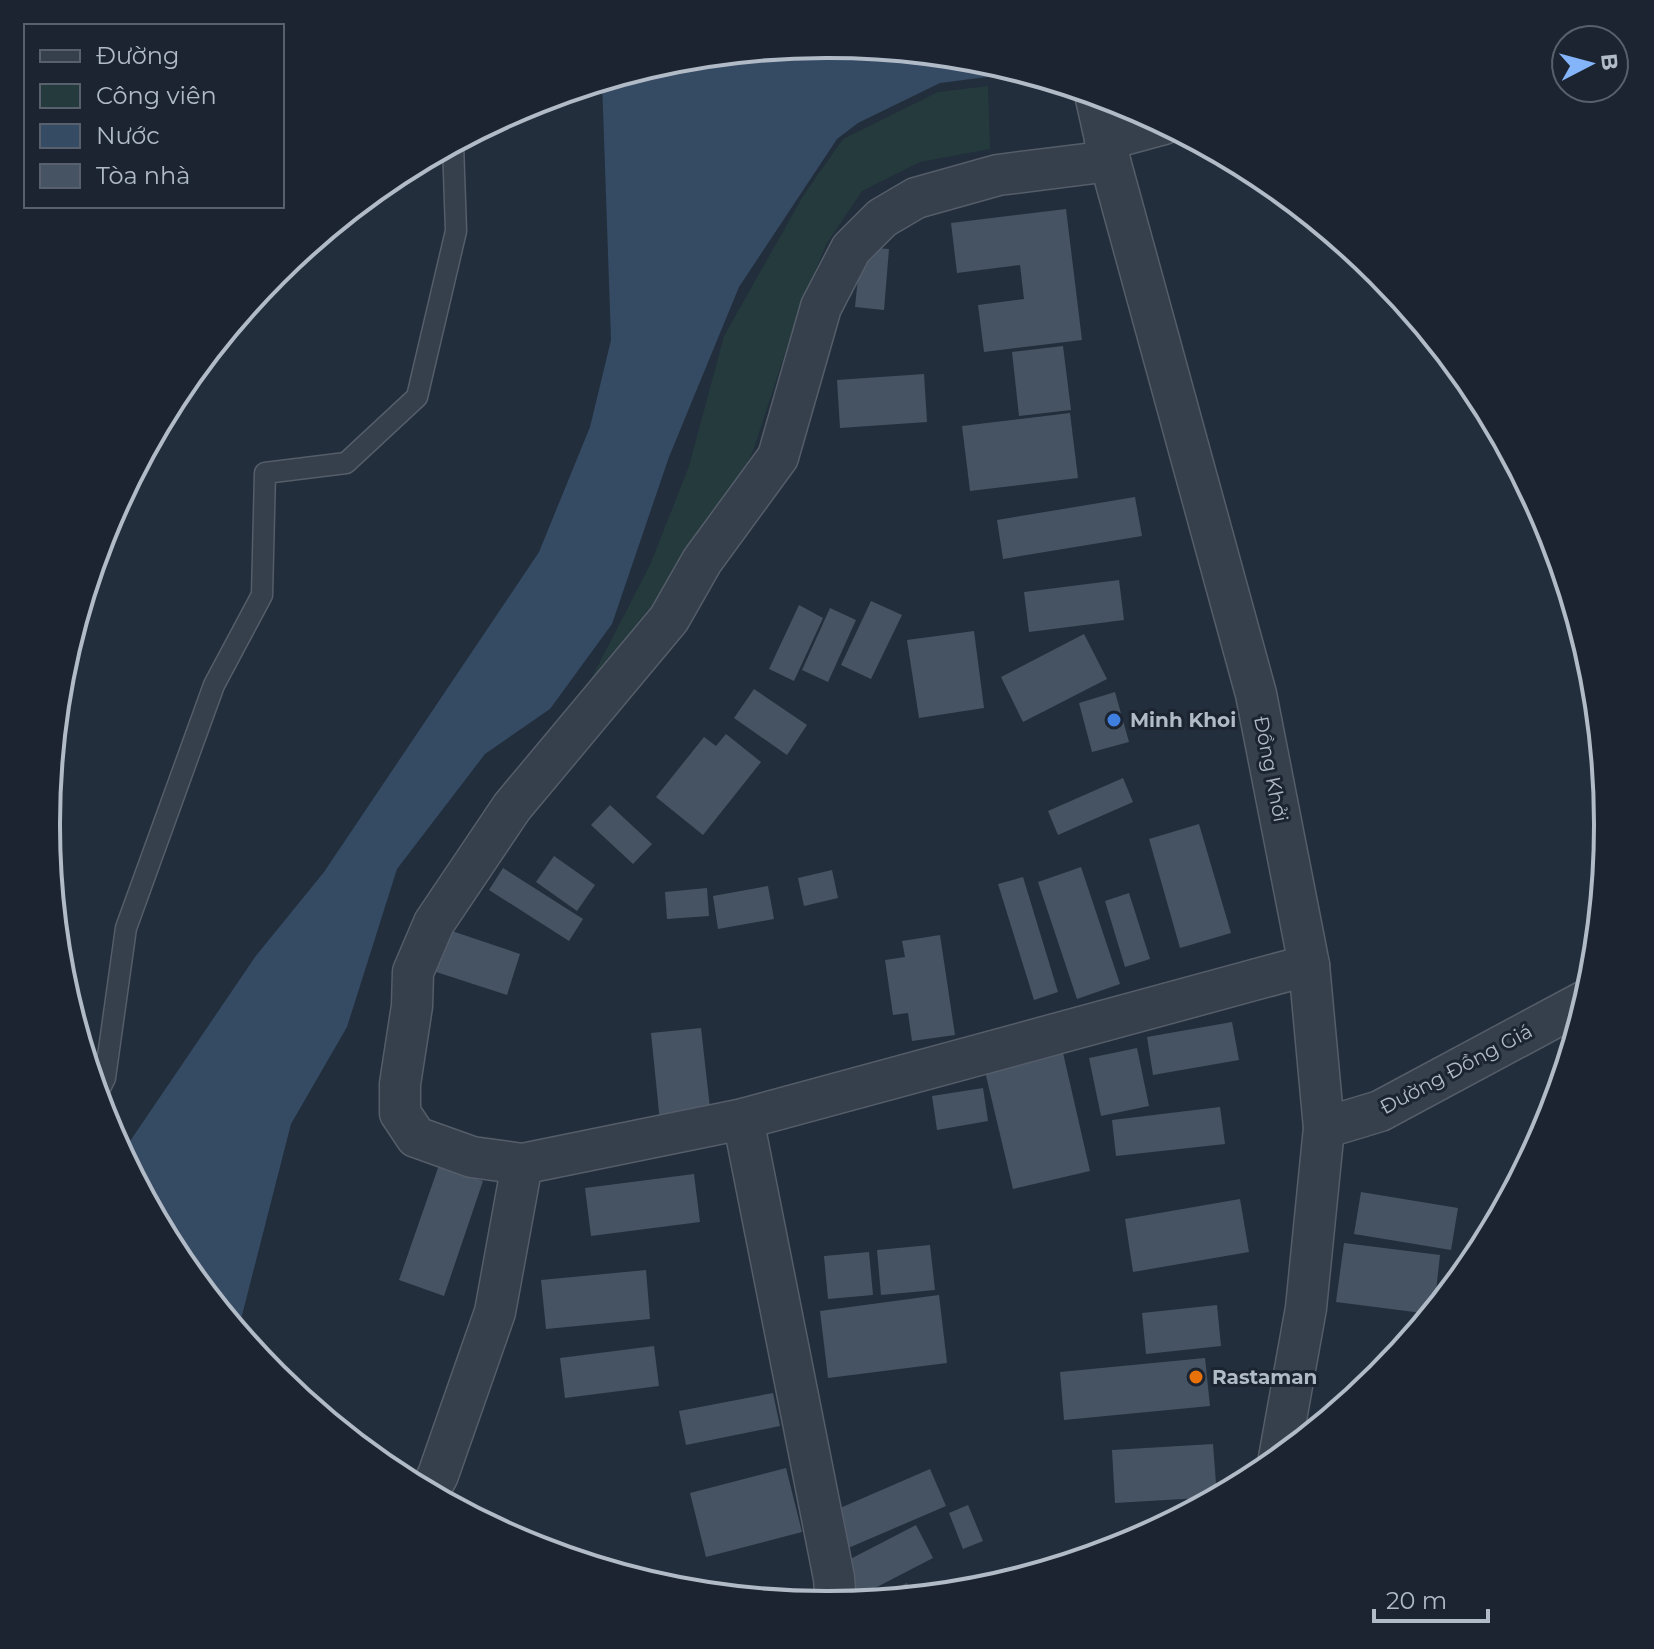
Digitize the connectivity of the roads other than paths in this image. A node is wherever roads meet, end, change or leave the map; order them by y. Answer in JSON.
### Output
{"nodes":[{"id":1,"x":1098,"y":108,"type":"edge"},
{"id":2,"x":1151,"y":130,"type":"edge"},
{"id":3,"x":1107,"y":151,"type":"junction"},
{"id":4,"x":453,"y":156,"type":"edge"},
{"id":5,"x":1309,"y":965,"type":"junction"},
{"id":6,"x":1570,"y":1009,"type":"edge"},
{"id":7,"x":104,"y":1079,"type":"edge"},
{"id":8,"x":743,"y":1119,"type":"junction"},
{"id":9,"x":1324,"y":1128,"type":"junction"},
{"id":10,"x":522,"y":1164,"type":"junction"},
{"id":11,"x":1282,"y":1442,"type":"edge"},
{"id":12,"x":434,"y":1482,"type":"edge"},
{"id":13,"x":835,"y":1591,"type":"edge"}],
"edges":[{"from":1,"to":3,"type":"street","name":"Đồng Khởi"},
{"from":2,"to":3,"type":"street"},
{"from":3,"to":5,"type":"street","name":"Đồng Khởi"},
{"from":3,"to":10,"type":"street"},
{"from":4,"to":7,"type":"lane"},
{"from":5,"to":8,"type":"street"},
{"from":5,"to":9,"type":"street","name":"Đồng Khởi"},
{"from":6,"to":9,"type":"street","name":"Đường Đồng Giá"},
{"from":8,"to":10,"type":"street"},
{"from":8,"to":13,"type":"street"},
{"from":9,"to":11,"type":"street","name":"Đồng Khởi"},
{"from":10,"to":12,"type":"street"}]}
